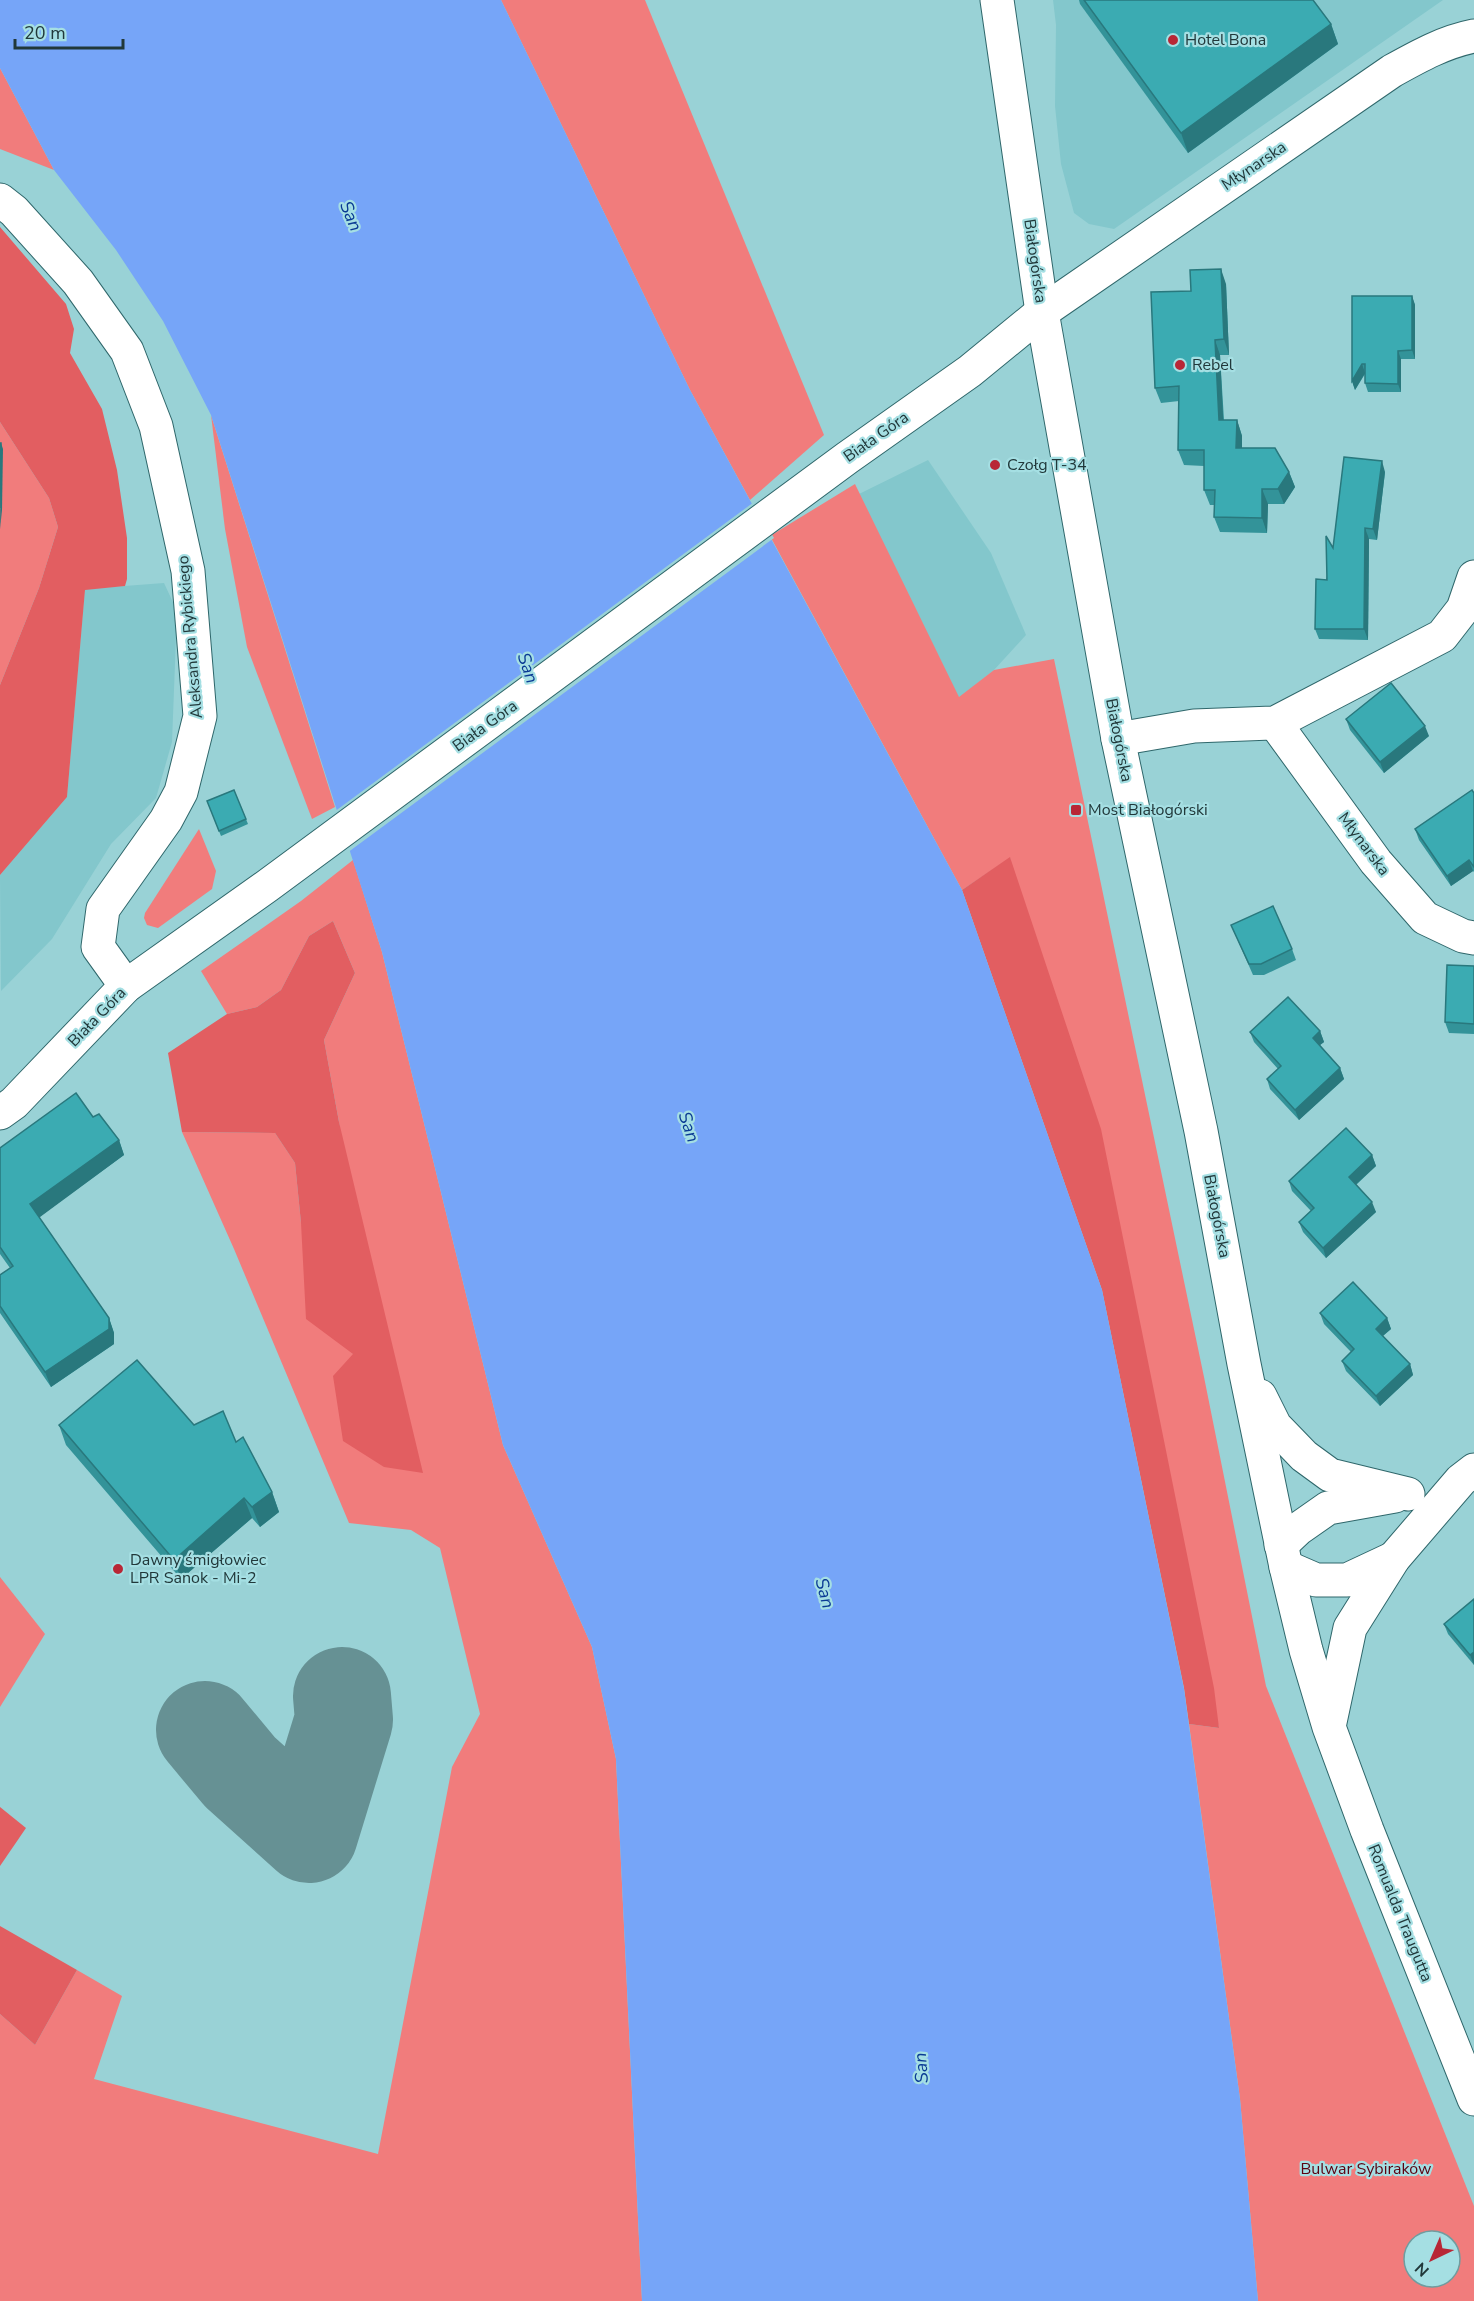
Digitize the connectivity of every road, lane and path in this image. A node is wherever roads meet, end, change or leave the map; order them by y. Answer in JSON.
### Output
{"nodes":[{"id":1,"x":997,"y":0,"type":"edge"},
{"id":2,"x":1474,"y":36,"type":"edge"},
{"id":3,"x":0,"y":200,"type":"edge"},
{"id":4,"x":1042,"y":312,"type":"junction"},
{"id":5,"x":1474,"y":577,"type":"edge"},
{"id":6,"x":1275,"y":723,"type":"junction"},
{"id":7,"x":1118,"y":739,"type":"junction"},
{"id":8,"x":1474,"y":938,"type":"edge"},
{"id":9,"x":126,"y":986,"type":"junction"},
{"id":10,"x":0,"y":1113,"type":"edge"},
{"id":11,"x":1244,"y":1364,"type":"junction"},
{"id":12,"x":1468,"y":1475,"type":"edge"},
{"id":13,"x":1408,"y":1494,"type":"junction"},
{"id":14,"x":1283,"y":1556,"type":"junction"},
{"id":15,"x":1394,"y":1558,"type":"junction"},
{"id":16,"x":1329,"y":1727,"type":"junction"},
{"id":17,"x":1474,"y":2098,"type":"edge"}],
"edges":[{"from":1,"to":4,"type":"street","name":"Białogórska"},
{"from":2,"to":4,"type":"street","name":"Młynarska"},
{"from":3,"to":9,"type":"street","name":"Aleksandra Rybickiego"},
{"from":4,"to":7,"type":"street","name":"Białogórska"},
{"from":4,"to":9,"type":"street","name":"Biała Góra"},
{"from":5,"to":6,"type":"street"},
{"from":6,"to":7,"type":"street"},
{"from":6,"to":8,"type":"street","name":"Młynarska"},
{"from":7,"to":11,"type":"street","name":"Białogórska"},
{"from":9,"to":10,"type":"street","name":"Biała Góra"},
{"from":11,"to":13,"type":"street"},
{"from":11,"to":14,"type":"street","name":"Białogórska"},
{"from":12,"to":13,"type":"street"},
{"from":12,"to":15,"type":"street"},
{"from":13,"to":14,"type":"street"},
{"from":14,"to":15,"type":"street"},
{"from":14,"to":16,"type":"street","name":"Romualda Traugutta"},
{"from":15,"to":16,"type":"street"},
{"from":16,"to":17,"type":"street","name":"Romualda Traugutta"}]}
